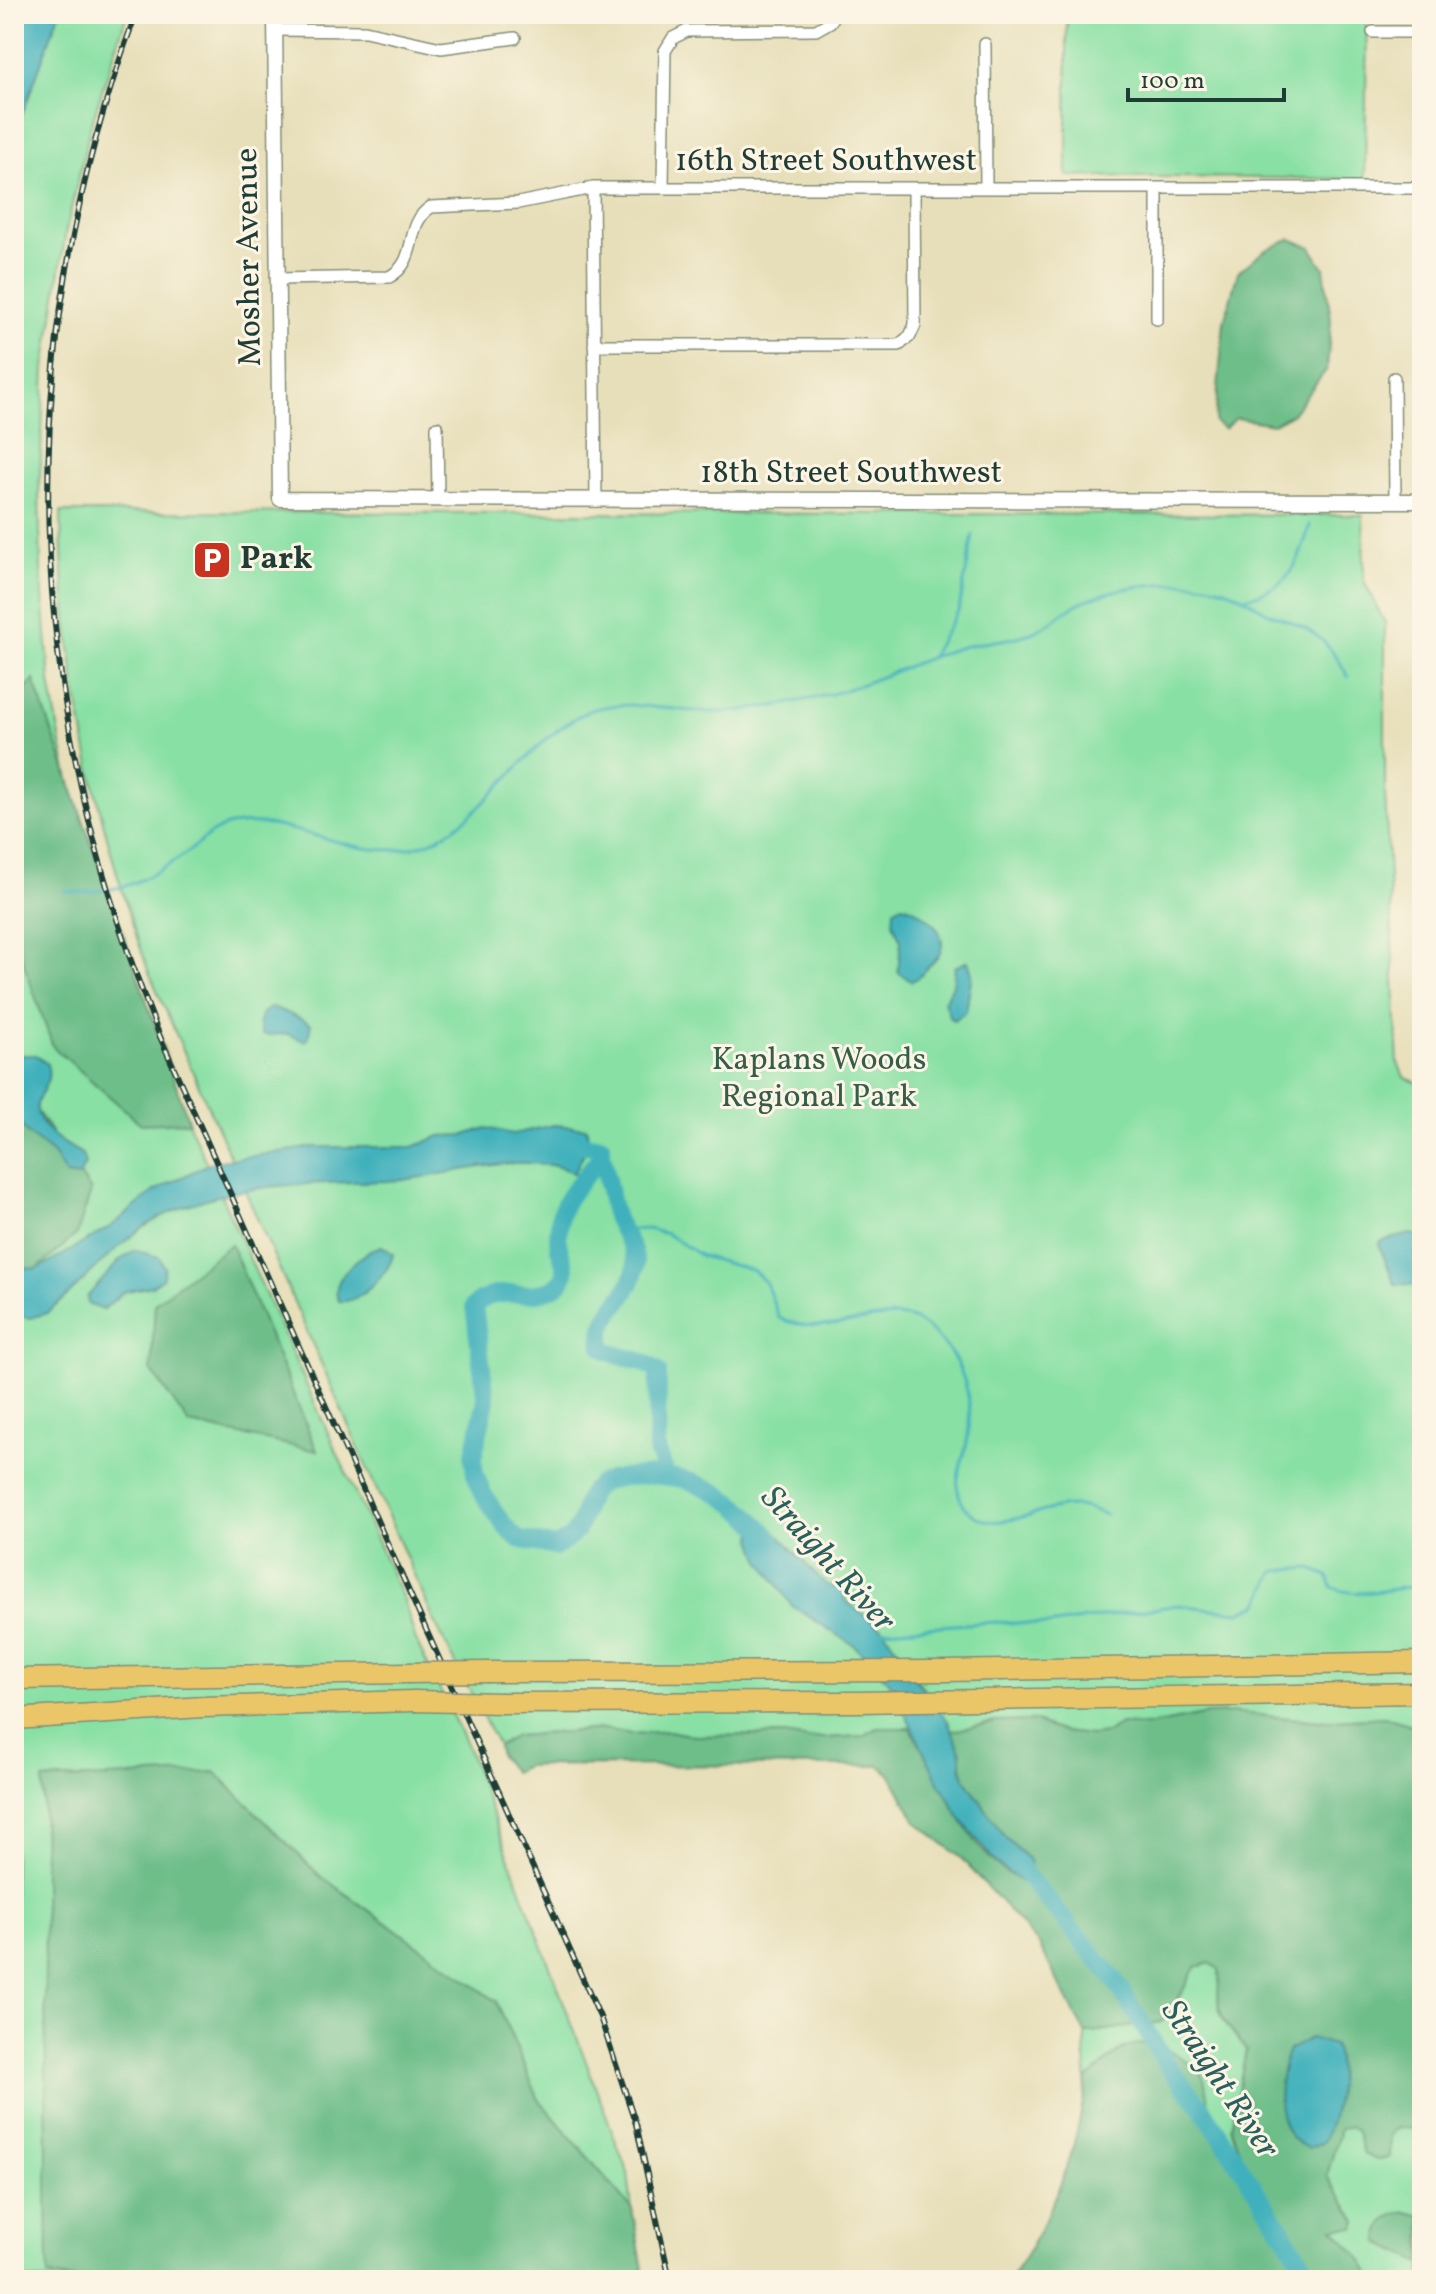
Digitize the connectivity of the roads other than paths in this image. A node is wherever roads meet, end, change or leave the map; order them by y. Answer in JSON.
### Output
{"nodes":[{"id":1,"x":275,"y":14,"type":"edge"},
{"id":2,"x":836,"y":14,"type":"edge"},
{"id":3,"x":275,"y":30,"type":"junction"},
{"id":4,"x":1373,"y":32,"type":"dead end"},
{"id":5,"x":1422,"y":32,"type":"edge"},
{"id":6,"x":515,"y":38,"type":"dead end"},
{"id":7,"x":985,"y":44,"type":"dead end"},
{"id":8,"x":593,"y":188,"type":"junction"},
{"id":9,"x":663,"y":188,"type":"junction"},
{"id":10,"x":914,"y":188,"type":"junction"},
{"id":11,"x":986,"y":188,"type":"junction"},
{"id":12,"x":1157,"y":188,"type":"junction"},
{"id":13,"x":1422,"y":188,"type":"edge"},
{"id":14,"x":278,"y":279,"type":"junction"},
{"id":15,"x":1157,"y":319,"type":"dead end"},
{"id":16,"x":594,"y":345,"type":"junction"},
{"id":17,"x":1394,"y":378,"type":"dead end"},
{"id":18,"x":437,"y":427,"type":"dead end"},
{"id":19,"x":280,"y":499,"type":"joint"},
{"id":20,"x":438,"y":500,"type":"junction"},
{"id":21,"x":596,"y":501,"type":"junction"},
{"id":22,"x":1395,"y":501,"type":"junction"},
{"id":23,"x":1422,"y":501,"type":"edge"},
{"id":24,"x":1422,"y":1662,"type":"edge"},
{"id":25,"x":14,"y":1673,"type":"edge"},
{"id":26,"x":85,"y":1678,"type":"junction"},
{"id":27,"x":14,"y":1679,"type":"edge"},
{"id":28,"x":1422,"y":1693,"type":"edge"},
{"id":29,"x":14,"y":1722,"type":"edge"}],
"edges":[{"from":1,"to":3,"type":"street","name":"Mosher Avenue"},
{"from":2,"to":9,"type":"street"},
{"from":3,"to":6,"type":"street"},
{"from":3,"to":14,"type":"street","name":"Mosher Avenue"},
{"from":4,"to":5,"type":"street"},
{"from":7,"to":11,"type":"street"},
{"from":8,"to":9,"type":"street","name":"16th Street Southwest"},
{"from":8,"to":14,"type":"street","name":"16th Street Southwest"},
{"from":8,"to":16,"type":"street"},
{"from":9,"to":10,"type":"street","name":"16th Street Southwest"},
{"from":10,"to":11,"type":"street","name":"16th Street Southwest"},
{"from":10,"to":16,"type":"street"},
{"from":11,"to":12,"type":"street","name":"16th Street Southwest"},
{"from":12,"to":13,"type":"street","name":"16th Street Southwest"},
{"from":12,"to":15,"type":"street"},
{"from":14,"to":19,"type":"street","name":"Mosher Avenue"},
{"from":16,"to":21,"type":"street"},
{"from":17,"to":22,"type":"street"},
{"from":18,"to":20,"type":"street"},
{"from":19,"to":20,"type":"street","name":"18th Street Southwest"},
{"from":20,"to":21,"type":"street","name":"18th Street Southwest"},
{"from":21,"to":22,"type":"street","name":"18th Street Southwest"},
{"from":22,"to":23,"type":"street","name":"18th Street Southwest"},
{"from":24,"to":26,"type":"highway","bridge":true},
{"from":25,"to":26,"type":"highway"},
{"from":26,"to":27,"type":"highway"},
{"from":28,"to":29,"type":"highway","bridge":true}]}
